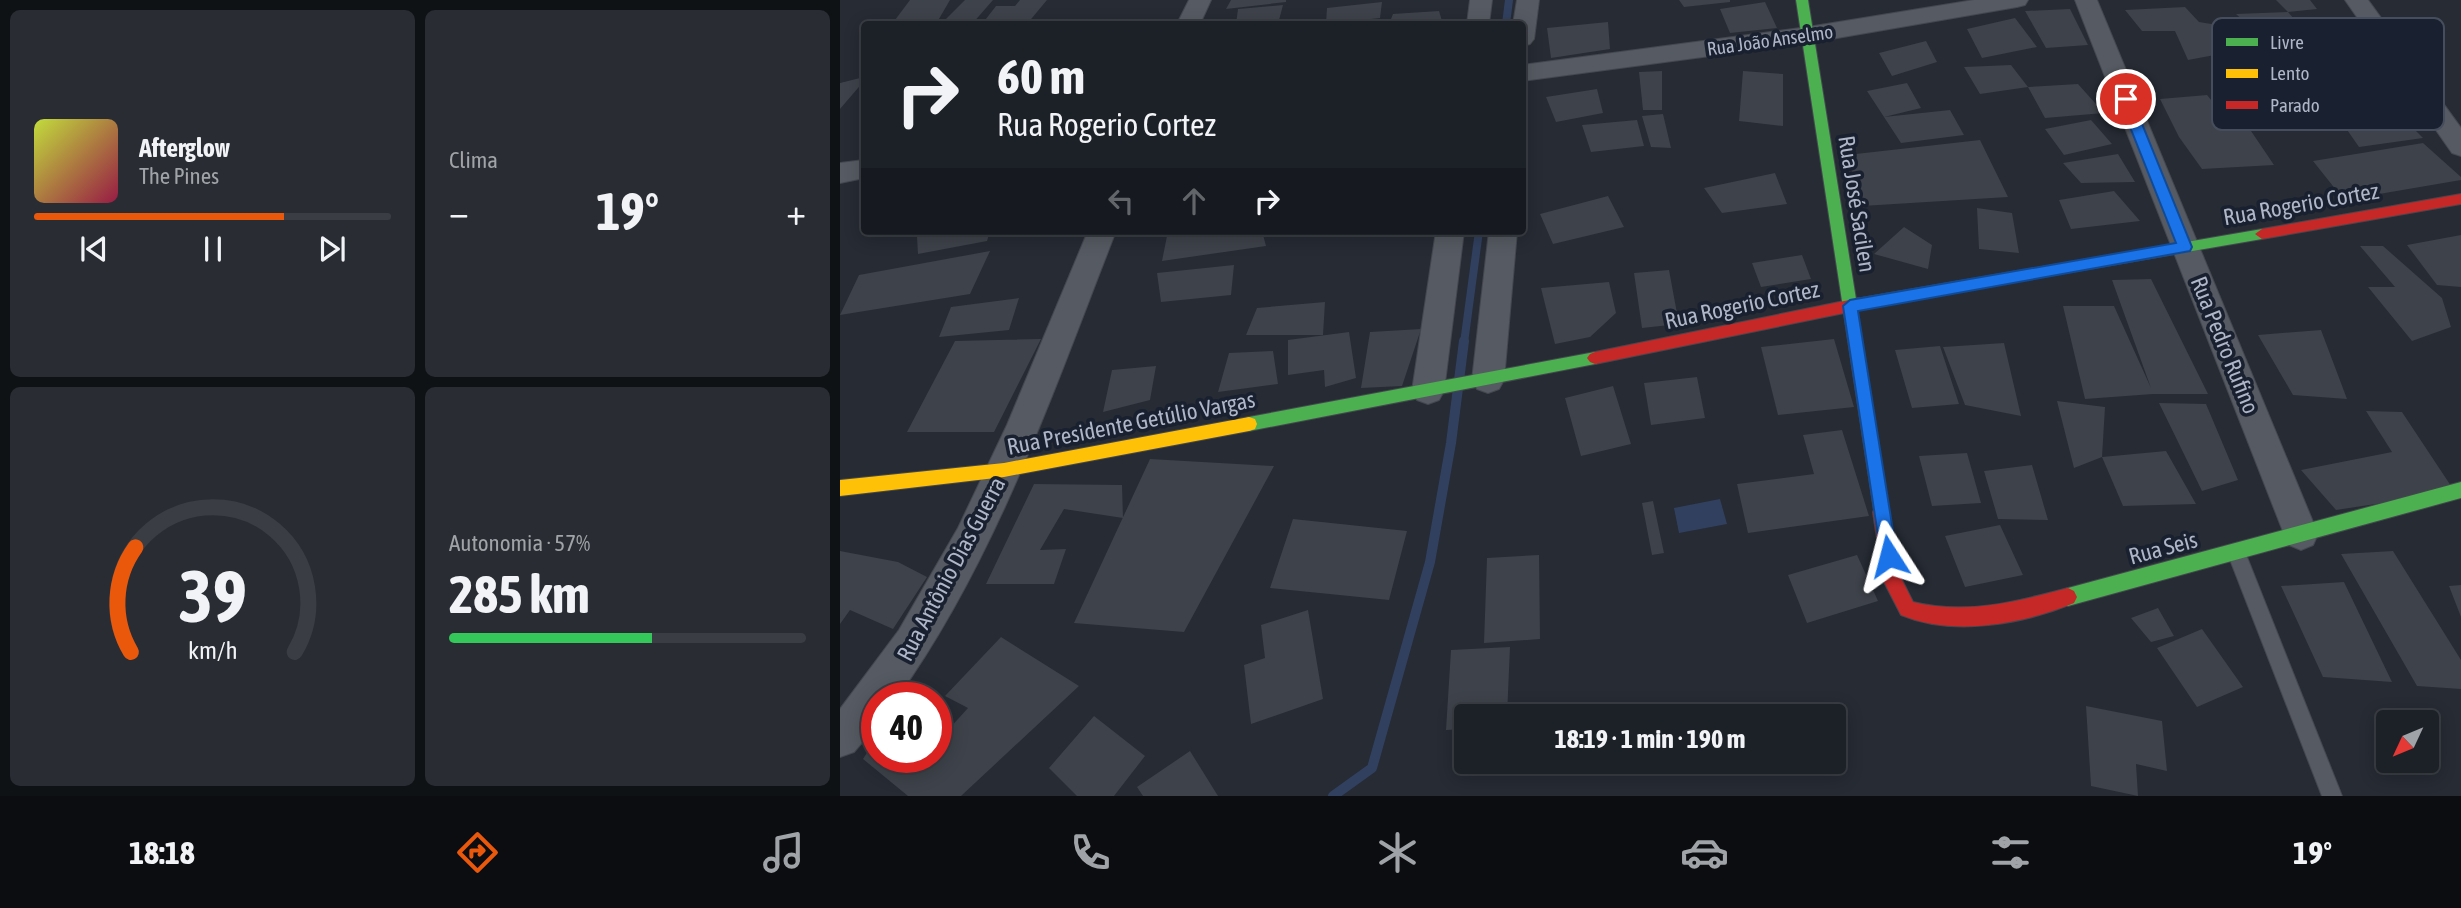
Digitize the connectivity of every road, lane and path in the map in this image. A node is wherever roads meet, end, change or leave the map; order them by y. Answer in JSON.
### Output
{"nodes":[{"id":1,"x":1200,"y":0,"type":"edge"},
{"id":2,"x":1481,"y":0,"type":"edge"},
{"id":3,"x":1528,"y":0,"type":"edge"},
{"id":4,"x":1802,"y":0,"type":"edge"},
{"id":5,"x":2017,"y":0,"type":"edge"},
{"id":6,"x":2086,"y":0,"type":"edge"},
{"id":7,"x":2356,"y":0,"type":"edge"},
{"id":8,"x":2369,"y":18,"type":"edge"},
{"id":9,"x":1190,"y":21,"type":"edge"},
{"id":10,"x":1478,"y":21,"type":"edge"},
{"id":11,"x":1525,"y":21,"type":"edge"},
{"id":12,"x":1808,"y":35,"type":"junction"},
{"id":13,"x":1526,"y":72,"type":"edge"},
{"id":14,"x":2444,"y":123,"type":"edge"},
{"id":15,"x":2461,"y":147,"type":"edge"},
{"id":16,"x":861,"y":170,"type":"edge"},
{"id":17,"x":840,"y":173,"type":"edge"},
{"id":18,"x":2461,"y":199,"type":"edge"},
{"id":19,"x":1100,"y":235,"type":"edge"},
{"id":20,"x":1449,"y":235,"type":"edge"},
{"id":21,"x":1503,"y":235,"type":"edge"},
{"id":22,"x":2185,"y":247,"type":"junction"},
{"id":23,"x":1850,"y":306,"type":"junction"},
{"id":24,"x":1488,"y":380,"type":"junction"},
{"id":25,"x":1428,"y":391,"type":"junction"},
{"id":26,"x":1004,"y":470,"type":"junction"},
{"id":27,"x":840,"y":488,"type":"edge"},
{"id":28,"x":2461,"y":490,"type":"edge"},
{"id":29,"x":2301,"y":534,"type":"junction"},
{"id":30,"x":2236,"y":552,"type":"junction"},
{"id":31,"x":1892,"y":580,"type":"joint"},
{"id":32,"x":840,"y":738,"type":"edge"},
{"id":33,"x":2332,"y":796,"type":"edge"}],
"edges":[{"from":1,"to":9,"type":"street"},
{"from":2,"to":10,"type":"street"},
{"from":3,"to":11,"type":"street"},
{"from":4,"to":12,"type":"street","name":"Rua José Sacilen"},
{"from":5,"to":12,"type":"street","name":"Rua João Anselmo"},
{"from":6,"to":22,"type":"street","name":"Rua Pedro Rufino"},
{"from":7,"to":8,"type":"street"},
{"from":12,"to":13,"type":"street","name":"Rua João Anselmo"},
{"from":12,"to":23,"type":"street","name":"Rua José Sacilen"},
{"from":14,"to":15,"type":"street"},
{"from":16,"to":17,"type":"street"},
{"from":18,"to":22,"type":"street","name":"Rua Rogerio Cortez"},
{"from":19,"to":26,"type":"street","name":"Rua Antônio Dias Guerra"},
{"from":20,"to":25,"type":"street"},
{"from":21,"to":24,"type":"street"},
{"from":22,"to":23,"type":"street","name":"Rua Rogerio Cortez"},
{"from":22,"to":29,"type":"street","name":"Rua Pedro Rufino"},
{"from":23,"to":24,"type":"street","name":"Rua Rogerio Cortez"},
{"from":23,"to":31,"type":"street","name":"Rua José Sacilen"},
{"from":24,"to":25,"type":"street","name":"Rua Rogerio Cortez"},
{"from":25,"to":26,"type":"street","name":"Rua Presidente Getúlio Vargas"},
{"from":26,"to":27,"type":"street","name":"Rua Presidente Getúlio Vargas"},
{"from":26,"to":32,"type":"street","name":"Rua Antônio Dias Guerra"},
{"from":28,"to":29,"type":"street","name":"Rua Seis"},
{"from":29,"to":30,"type":"street","name":"Rua Seis"},
{"from":30,"to":31,"type":"street","name":"Rua Seis"},
{"from":30,"to":33,"type":"lane"}]}
